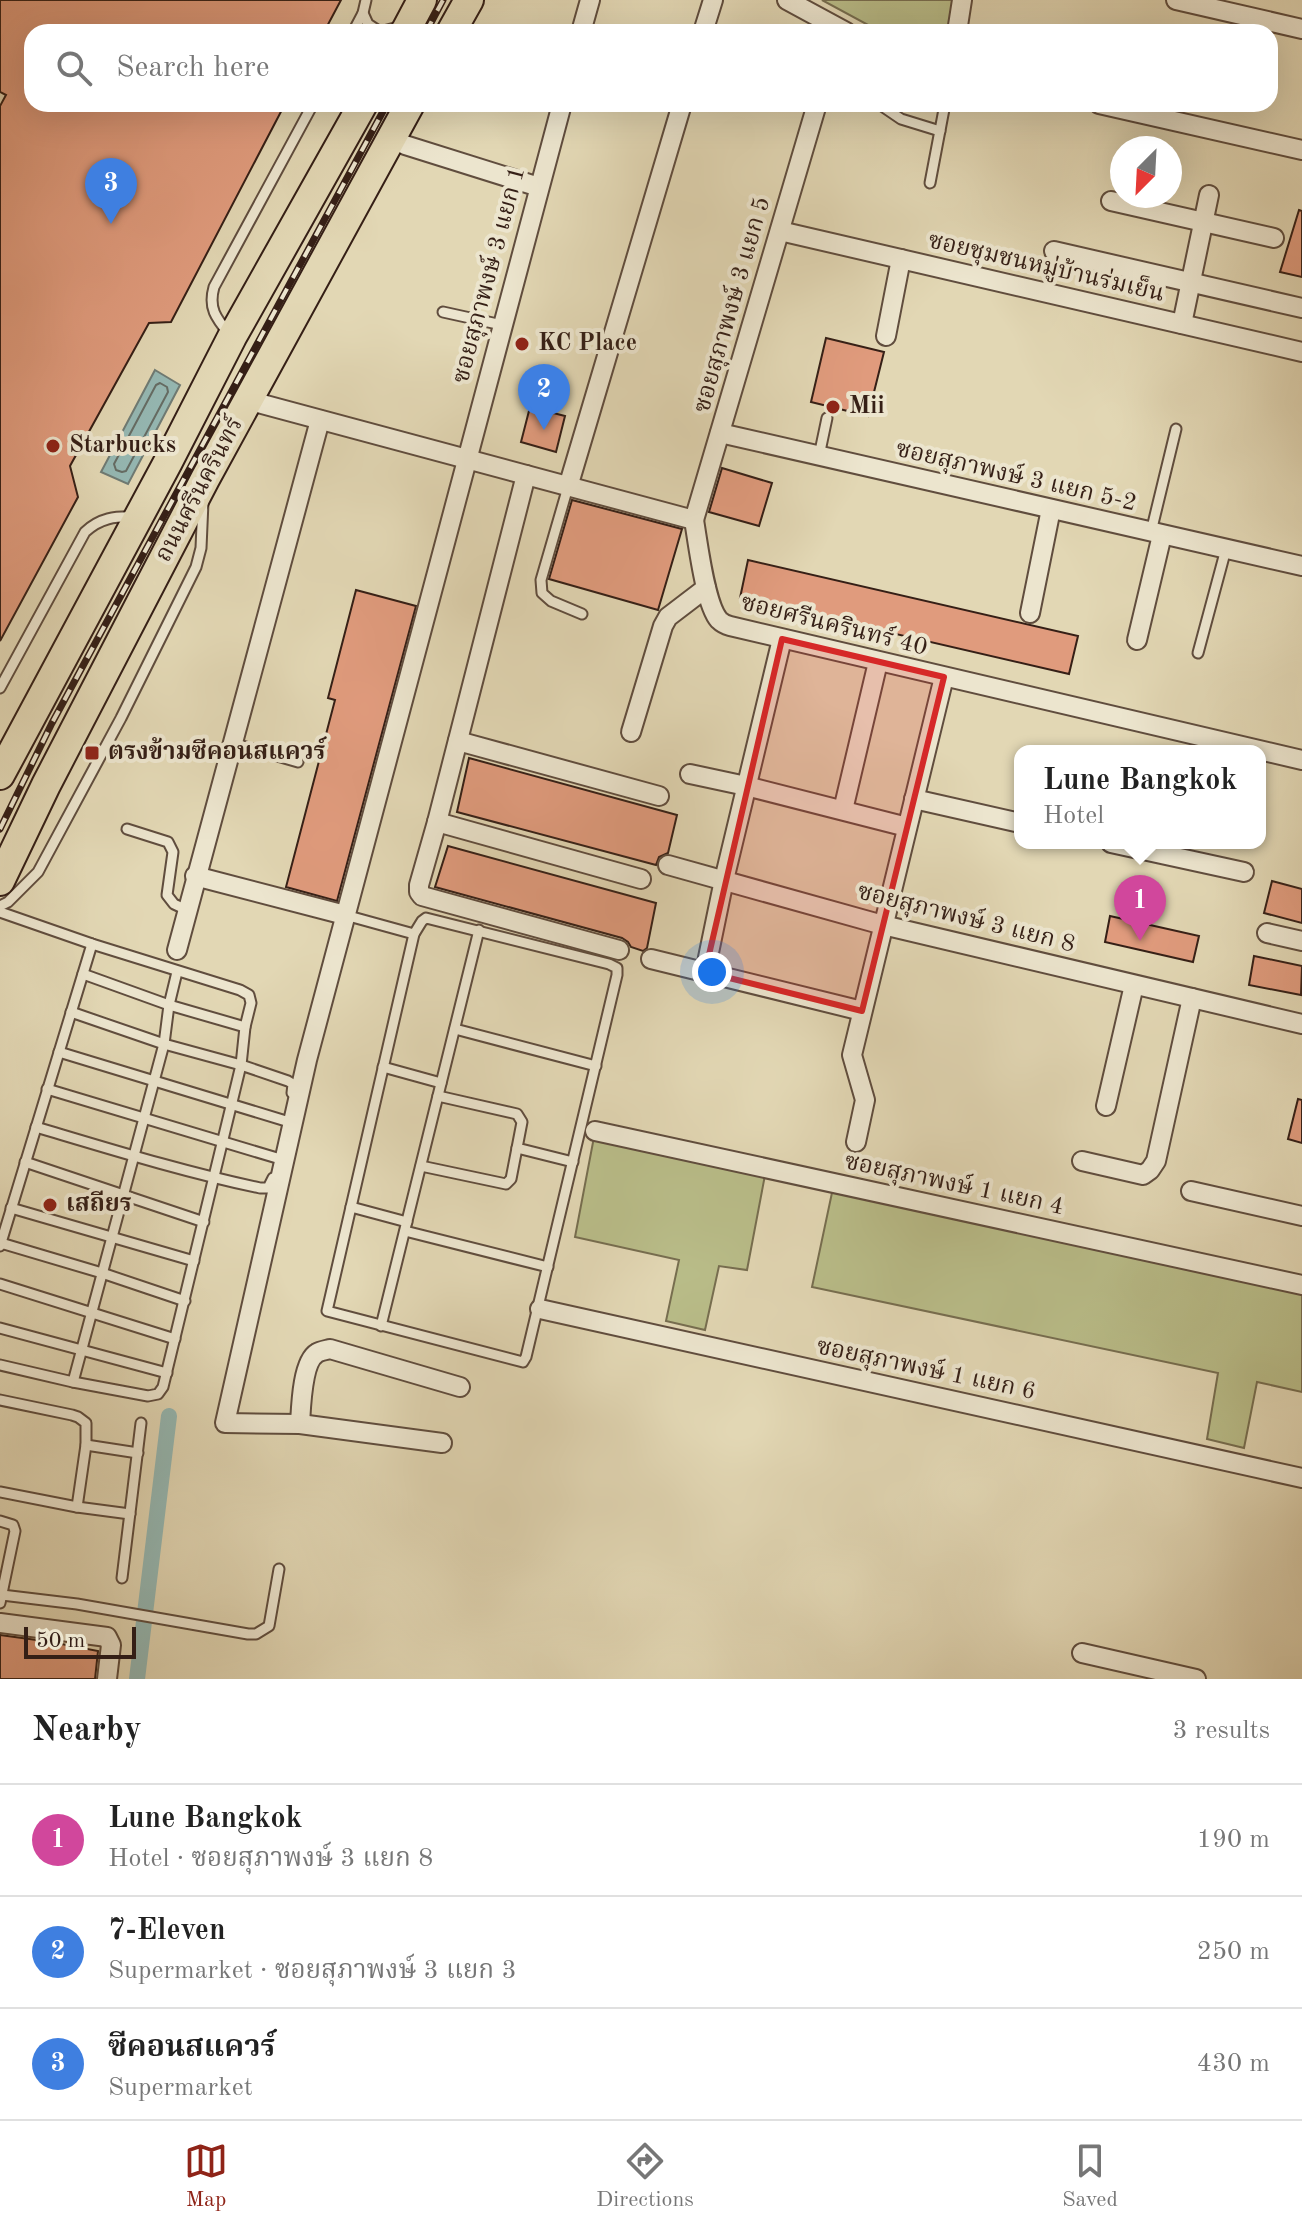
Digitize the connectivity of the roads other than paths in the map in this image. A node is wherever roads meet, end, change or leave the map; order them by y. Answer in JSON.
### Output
{"nodes":[{"id":1,"x":366,"y":0,"type":"edge"},
{"id":2,"x":469,"y":0,"type":"edge"},
{"id":3,"x":590,"y":0,"type":"edge"},
{"id":4,"x":713,"y":0,"type":"edge"},
{"id":5,"x":787,"y":0,"type":"edge"},
{"id":6,"x":962,"y":0,"type":"edge"},
{"id":7,"x":1176,"y":0,"type":"edge"},
{"id":8,"x":363,"y":13,"type":"junction"},
{"id":9,"x":357,"y":24,"type":"edge"},
{"id":10,"x":368,"y":24,"type":"edge"},
{"id":11,"x":456,"y":24,"type":"edge"},
{"id":12,"x":583,"y":24,"type":"edge"},
{"id":13,"x":706,"y":24,"type":"edge"},
{"id":14,"x":829,"y":24,"type":"edge"},
{"id":15,"x":958,"y":24,"type":"edge"},
{"id":16,"x":1302,"y":29,"type":"edge"},
{"id":17,"x":309,"y":112,"type":"edge"},
{"id":18,"x":354,"y":112,"type":"edge"},
{"id":19,"x":406,"y":112,"type":"edge"},
{"id":20,"x":560,"y":112,"type":"edge"},
{"id":21,"x":680,"y":112,"type":"edge"},
{"id":22,"x":815,"y":112,"type":"edge"},
{"id":23,"x":891,"y":112,"type":"edge"},
{"id":24,"x":944,"y":112,"type":"edge"},
{"id":25,"x":1134,"y":112,"type":"edge"},
{"id":26,"x":940,"y":131,"type":"junction"},
{"id":27,"x":405,"y":145,"type":"dead end"},
{"id":28,"x":1302,"y":150,"type":"edge"},
{"id":29,"x":930,"y":183,"type":"dead end"},
{"id":30,"x":539,"y":187,"type":"junction"},
{"id":31,"x":1209,"y":195,"type":"dead end"},
{"id":32,"x":1144,"y":208,"type":"edge"},
{"id":33,"x":1204,"y":221,"type":"junction"},
{"id":34,"x":780,"y":231,"type":"junction"},
{"id":35,"x":1274,"y":238,"type":"dead end"},
{"id":36,"x":1054,"y":251,"type":"dead end"},
{"id":37,"x":901,"y":259,"type":"junction"},
{"id":38,"x":1191,"y":281,"type":"junction"},
{"id":39,"x":1302,"y":308,"type":"edge"},
{"id":40,"x":443,"y":312,"type":"dead end"},
{"id":41,"x":1182,"y":324,"type":"junction"},
{"id":42,"x":502,"y":325,"type":"junction"},
{"id":43,"x":886,"y":336,"type":"dead end"},
{"id":44,"x":232,"y":337,"type":"junction"},
{"id":45,"x":1302,"y":352,"type":"edge"},
{"id":46,"x":247,"y":400,"type":"junction"},
{"id":47,"x":827,"y":418,"type":"dead end"},
{"id":48,"x":320,"y":420,"type":"junction"},
{"id":49,"x":1176,"y":429,"type":"dead end"},
{"id":50,"x":720,"y":433,"type":"junction"},
{"id":51,"x":819,"y":456,"type":"junction"},
{"id":52,"x":466,"y":459,"type":"junction"},
{"id":53,"x":526,"y":475,"type":"junction"},
{"id":54,"x":205,"y":479,"type":"junction"},
{"id":55,"x":568,"y":487,"type":"junction"},
{"id":56,"x":1051,"y":509,"type":"junction"},
{"id":57,"x":138,"y":518,"type":"junction"},
{"id":58,"x":694,"y":520,"type":"junction"},
{"id":59,"x":1156,"y":534,"type":"junction"},
{"id":60,"x":1226,"y":549,"type":"junction"},
{"id":61,"x":1302,"y":566,"type":"edge"},
{"id":62,"x":706,"y":588,"type":"junction"},
{"id":63,"x":1030,"y":613,"type":"dead end"},
{"id":64,"x":582,"y":614,"type":"dead end"},
{"id":65,"x":782,"y":639,"type":"junction"},
{"id":66,"x":1137,"y":640,"type":"dead end"},
{"id":67,"x":1198,"y":653,"type":"dead end"},
{"id":68,"x":878,"y":662,"type":"junction"},
{"id":69,"x":944,"y":677,"type":"junction"},
{"id":70,"x":0,"y":688,"type":"edge"},
{"id":71,"x":631,"y":732,"type":"dead end"},
{"id":72,"x":458,"y":741,"type":"junction"},
{"id":73,"x":232,"y":743,"type":"junction"},
{"id":74,"x":1237,"y":745,"type":"edge"},
{"id":75,"x":1266,"y":752,"type":"edge"},
{"id":76,"x":1302,"y":760,"type":"edge"},
{"id":77,"x":298,"y":762,"type":"dead end"},
{"id":78,"x":690,"y":774,"type":"dead end"},
{"id":79,"x":0,"y":775,"type":"edge"},
{"id":80,"x":746,"y":786,"type":"junction"},
{"id":81,"x":659,"y":796,"type":"dead end"},
{"id":82,"x":914,"y":799,"type":"junction"},
{"id":83,"x":843,"y":810,"type":"junction"},
{"id":84,"x":437,"y":822,"type":"junction"},
{"id":85,"x":1014,"y":822,"type":"edge"},
{"id":86,"x":907,"y":827,"type":"junction"},
{"id":87,"x":127,"y":829,"type":"dead end"},
{"id":88,"x":1139,"y":849,"type":"edge"},
{"id":89,"x":668,"y":865,"type":"dead end"},
{"id":90,"x":1244,"y":872,"type":"dead end"},
{"id":91,"x":195,"y":876,"type":"junction"},
{"id":92,"x":641,"y":879,"type":"dead end"},
{"id":93,"x":724,"y":880,"type":"junction"},
{"id":94,"x":0,"y":881,"type":"edge"},
{"id":95,"x":0,"y":906,"type":"edge"},
{"id":96,"x":187,"y":910,"type":"junction"},
{"id":97,"x":0,"y":912,"type":"edge"},
{"id":98,"x":345,"y":915,"type":"junction"},
{"id":99,"x":883,"y":925,"type":"junction"},
{"id":100,"x":479,"y":930,"type":"junction"},
{"id":101,"x":1267,"y":933,"type":"dead end"},
{"id":102,"x":414,"y":934,"type":"junction"},
{"id":103,"x":1302,"y":941,"type":"edge"},
{"id":104,"x":92,"y":944,"type":"junction"},
{"id":105,"x":177,"y":950,"type":"dead end"},
{"id":106,"x":619,"y":950,"type":"dead end"},
{"id":107,"x":651,"y":959,"type":"dead end"},
{"id":108,"x":177,"y":972,"type":"junction"},
{"id":109,"x":705,"y":972,"type":"junction"},
{"id":110,"x":83,"y":974,"type":"junction"},
{"id":111,"x":1134,"y":985,"type":"junction"},
{"id":112,"x":1192,"y":998,"type":"junction"},
{"id":113,"x":169,"y":1005,"type":"junction"},
{"id":114,"x":862,"y":1011,"type":"junction"},
{"id":115,"x":71,"y":1012,"type":"junction"},
{"id":116,"x":1302,"y":1024,"type":"edge"},
{"id":117,"x":245,"y":1027,"type":"junction"},
{"id":118,"x":455,"y":1029,"type":"junction"},
{"id":119,"x":164,"y":1044,"type":"junction"},
{"id":120,"x":59,"y":1052,"type":"junction"},
{"id":121,"x":241,"y":1065,"type":"junction"},
{"id":122,"x":596,"y":1066,"type":"junction"},
{"id":123,"x":383,"y":1067,"type":"junction"},
{"id":124,"x":154,"y":1079,"type":"junction"},
{"id":125,"x":441,"y":1083,"type":"junction"},
{"id":126,"x":47,"y":1089,"type":"junction"},
{"id":127,"x":438,"y":1096,"type":"junction"},
{"id":128,"x":231,"y":1105,"type":"junction"},
{"id":129,"x":1106,"y":1106,"type":"dead end"},
{"id":130,"x":143,"y":1119,"type":"junction"},
{"id":131,"x":286,"y":1121,"type":"junction"},
{"id":132,"x":36,"y":1127,"type":"junction"},
{"id":133,"x":595,"y":1131,"type":"dead end"},
{"id":134,"x":223,"y":1142,"type":"junction"},
{"id":135,"x":856,"y":1142,"type":"dead end"},
{"id":136,"x":517,"y":1148,"type":"junction"},
{"id":137,"x":133,"y":1156,"type":"junction"},
{"id":138,"x":277,"y":1158,"type":"junction"},
{"id":139,"x":1082,"y":1161,"type":"dead end"},
{"id":140,"x":25,"y":1162,"type":"junction"},
{"id":141,"x":573,"y":1162,"type":"junction"},
{"id":142,"x":421,"y":1166,"type":"junction"},
{"id":143,"x":214,"y":1178,"type":"junction"},
{"id":144,"x":1191,"y":1191,"type":"dead end"},
{"id":145,"x":124,"y":1194,"type":"junction"},
{"id":146,"x":351,"y":1207,"type":"junction"},
{"id":147,"x":11,"y":1208,"type":"junction"},
{"id":148,"x":1302,"y":1216,"type":"edge"},
{"id":149,"x":204,"y":1222,"type":"junction"},
{"id":150,"x":406,"y":1226,"type":"junction"},
{"id":151,"x":111,"y":1239,"type":"junction"},
{"id":152,"x":0,"y":1244,"type":"edge"},
{"id":153,"x":194,"y":1261,"type":"junction"},
{"id":154,"x":548,"y":1267,"type":"junction"},
{"id":155,"x":102,"y":1273,"type":"junction"},
{"id":156,"x":0,"y":1284,"type":"edge"},
{"id":157,"x":1302,"y":1285,"type":"edge"},
{"id":158,"x":185,"y":1301,"type":"junction"},
{"id":159,"x":539,"y":1309,"type":"junction"},
{"id":160,"x":92,"y":1312,"type":"junction"},
{"id":161,"x":381,"y":1326,"type":"junction"},
{"id":162,"x":0,"y":1328,"type":"edge"},
{"id":163,"x":175,"y":1339,"type":"junction"},
{"id":164,"x":82,"y":1351,"type":"junction"},
{"id":165,"x":0,"y":1365,"type":"edge"},
{"id":166,"x":167,"y":1373,"type":"junction"},
{"id":167,"x":73,"y":1382,"type":"junction"},
{"id":168,"x":460,"y":1387,"type":"dead end"},
{"id":169,"x":0,"y":1400,"type":"edge"},
{"id":170,"x":141,"y":1423,"type":"dead end"},
{"id":171,"x":300,"y":1424,"type":"junction"},
{"id":172,"x":442,"y":1443,"type":"dead end"},
{"id":173,"x":86,"y":1445,"type":"junction"},
{"id":174,"x":138,"y":1453,"type":"junction"},
{"id":175,"x":1302,"y":1478,"type":"edge"},
{"id":176,"x":0,"y":1492,"type":"edge"},
{"id":177,"x":77,"y":1507,"type":"junction"},
{"id":178,"x":130,"y":1514,"type":"junction"},
{"id":179,"x":0,"y":1521,"type":"edge"},
{"id":180,"x":279,"y":1569,"type":"dead end"},
{"id":181,"x":122,"y":1578,"type":"dead end"},
{"id":182,"x":1,"y":1599,"type":"edge"},
{"id":183,"x":0,"y":1623,"type":"edge"},
{"id":184,"x":1082,"y":1653,"type":"dead end"},
{"id":185,"x":107,"y":1679,"type":"edge"},
{"id":186,"x":1196,"y":1679,"type":"edge"}],
"edges":[{"from":1,"to":8,"type":"lane"},
{"from":2,"to":11,"type":"main road"},
{"from":3,"to":12,"type":"street"},
{"from":4,"to":13,"type":"street"},
{"from":5,"to":14,"type":"street"},
{"from":6,"to":15,"type":"street"},
{"from":7,"to":16,"type":"street"},
{"from":8,"to":9,"type":"lane"},
{"from":8,"to":10,"type":"lane"},
{"from":17,"to":44,"type":"lane"},
{"from":18,"to":44,"type":"main road","name":"ถนนศรีนครินทร์"},
{"from":19,"to":46,"type":"main road","name":"ถนนศรีนครินทร์"},
{"from":20,"to":30,"type":"street","name":"ซอยสุภาพงษ์ 3 แยก 1"},
{"from":21,"to":55,"type":"street"},
{"from":22,"to":34,"type":"street","name":"ซอยสุภาพงษ์ 3 แยก 5"},
{"from":23,"to":26,"type":"lane"},
{"from":24,"to":26,"type":"lane"},
{"from":25,"to":28,"type":"street"},
{"from":26,"to":29,"type":"lane"},
{"from":27,"to":30,"type":"street"},
{"from":30,"to":42,"type":"street","name":"ซอยสุภาพงษ์ 3 แยก 1"},
{"from":31,"to":33,"type":"street"},
{"from":32,"to":33,"type":"street"},
{"from":33,"to":35,"type":"street"},
{"from":33,"to":38,"type":"street"},
{"from":34,"to":37,"type":"street","name":"ซอยชุมชนหมู่บ้านร่มเย็น"},
{"from":34,"to":50,"type":"street","name":"ซอยสุภาพงษ์ 3 แยก 5"},
{"from":36,"to":38,"type":"street"},
{"from":37,"to":41,"type":"street","name":"ซอยชุมชนหมู่บ้านร่มเย็น"},
{"from":37,"to":43,"type":"street"},
{"from":38,"to":39,"type":"street"},
{"from":38,"to":41,"type":"street"},
{"from":40,"to":42,"type":"lane"},
{"from":41,"to":45,"type":"street","name":"ซอยชุมชนหมู่บ้านร่มเย็น"},
{"from":42,"to":52,"type":"street","name":"ซอยสุภาพงษ์ 3 แยก 1"},
{"from":44,"to":57,"type":"main road","name":"ถนนศรีนครินทร์"},
{"from":46,"to":48,"type":"street"},
{"from":46,"to":54,"type":"main road","name":"ถนนศรีนครินทร์"},
{"from":47,"to":51,"type":"lane"},
{"from":48,"to":52,"type":"street"},
{"from":48,"to":73,"type":"street"},
{"from":49,"to":59,"type":"lane"},
{"from":50,"to":51,"type":"street","name":"ซอยสุภาพงษ์ 3 แยก 5-2"},
{"from":50,"to":58,"type":"street","name":"ซอยสุภาพงษ์ 3 แยก 5"},
{"from":51,"to":56,"type":"street","name":"ซอยสุภาพงษ์ 3 แยก 5-2"},
{"from":52,"to":53,"type":"street"},
{"from":52,"to":98,"type":"street","name":"ซอยสุภาพงษ์ 3 แยก 1"},
{"from":53,"to":55,"type":"street"},
{"from":53,"to":72,"type":"street"},
{"from":54,"to":94,"type":"main road","name":"ถนนศรีนครินทร์"},
{"from":54,"to":95,"type":"lane"},
{"from":55,"to":58,"type":"street"},
{"from":55,"to":64,"type":"lane"},
{"from":56,"to":59,"type":"street","name":"ซอยสุภาพงษ์ 3 แยก 5-2"},
{"from":56,"to":63,"type":"street"},
{"from":57,"to":70,"type":"lane"},
{"from":57,"to":79,"type":"main road","name":"ถนนศรีนครินทร์"},
{"from":58,"to":62,"type":"street","name":"ซอยศรีนครินทร์ 40"},
{"from":59,"to":60,"type":"street","name":"ซอยสุภาพงษ์ 3 แยก 5-2"},
{"from":59,"to":66,"type":"street"},
{"from":60,"to":61,"type":"street","name":"ซอยสุภาพงษ์ 3 แยก 5-2"},
{"from":60,"to":67,"type":"lane"},
{"from":62,"to":65,"type":"street","name":"ซอยศรีนครินทร์ 40"},
{"from":62,"to":71,"type":"street"},
{"from":65,"to":68,"type":"street","name":"ซอยศรีนครินทร์ 40"},
{"from":65,"to":80,"type":"street"},
{"from":68,"to":69,"type":"street","name":"ซอยศรีนครินทร์ 40"},
{"from":68,"to":83,"type":"street"},
{"from":69,"to":74,"type":"street","name":"ซอยศรีนครินทร์ 40"},
{"from":69,"to":82,"type":"street"},
{"from":72,"to":81,"type":"street"},
{"from":72,"to":84,"type":"street"},
{"from":73,"to":77,"type":"lane"},
{"from":73,"to":91,"type":"street"},
{"from":75,"to":76,"type":"street","name":"ซอยศรีนครินทร์ 40"},
{"from":78,"to":80,"type":"street"},
{"from":80,"to":83,"type":"street"},
{"from":80,"to":93,"type":"street"},
{"from":82,"to":85,"type":"street"},
{"from":82,"to":86,"type":"street"},
{"from":83,"to":86,"type":"street"},
{"from":84,"to":92,"type":"street"},
{"from":84,"to":106,"type":"street"},
{"from":86,"to":99,"type":"street"},
{"from":87,"to":96,"type":"lane"},
{"from":88,"to":90,"type":"street"},
{"from":89,"to":93,"type":"street","name":"ซอยสุภาพงษ์ 3 แยก 8"},
{"from":91,"to":96,"type":"street"},
{"from":91,"to":98,"type":"street"},
{"from":93,"to":99,"type":"street","name":"ซอยสุภาพงษ์ 3 แยก 8"},
{"from":93,"to":109,"type":"street"},
{"from":96,"to":105,"type":"street"},
{"from":97,"to":104,"type":"lane"},
{"from":98,"to":102,"type":"lane"},
{"from":98,"to":171,"type":"street","name":"ซอยสุภาพงษ์ 3 แยก 1"},
{"from":99,"to":111,"type":"street","name":"ซอยสุภาพงษ์ 3 แยก 8"},
{"from":99,"to":114,"type":"street"},
{"from":100,"to":102,"type":"lane"},
{"from":100,"to":118,"type":"lane"},
{"from":100,"to":122,"type":"lane"},
{"from":101,"to":103,"type":"street"},
{"from":102,"to":123,"type":"lane"},
{"from":104,"to":108,"type":"lane"},
{"from":104,"to":110,"type":"lane"},
{"from":107,"to":109,"type":"street"},
{"from":108,"to":113,"type":"lane"},
{"from":108,"to":117,"type":"lane"},
{"from":109,"to":114,"type":"street"},
{"from":110,"to":113,"type":"lane"},
{"from":110,"to":115,"type":"lane"},
{"from":111,"to":112,"type":"street","name":"ซอยสุภาพงษ์ 3 แยก 8"},
{"from":111,"to":129,"type":"street"},
{"from":112,"to":116,"type":"street","name":"ซอยสุภาพงษ์ 3 แยก 8"},
{"from":112,"to":139,"type":"street"},
{"from":113,"to":117,"type":"lane"},
{"from":113,"to":119,"type":"lane"},
{"from":114,"to":135,"type":"street"},
{"from":115,"to":119,"type":"lane"},
{"from":115,"to":120,"type":"lane"},
{"from":117,"to":121,"type":"lane"},
{"from":118,"to":122,"type":"lane"},
{"from":118,"to":125,"type":"lane"},
{"from":119,"to":121,"type":"lane"},
{"from":119,"to":124,"type":"lane"},
{"from":120,"to":124,"type":"lane"},
{"from":120,"to":126,"type":"lane"},
{"from":121,"to":128,"type":"lane"},
{"from":121,"to":131,"type":"lane"},
{"from":122,"to":141,"type":"lane"},
{"from":123,"to":125,"type":"lane"},
{"from":123,"to":146,"type":"lane"},
{"from":124,"to":128,"type":"lane"},
{"from":124,"to":130,"type":"lane"},
{"from":125,"to":127,"type":"lane"},
{"from":126,"to":130,"type":"lane"},
{"from":126,"to":132,"type":"lane"},
{"from":127,"to":136,"type":"lane"},
{"from":127,"to":142,"type":"lane"},
{"from":128,"to":131,"type":"lane"},
{"from":128,"to":134,"type":"lane"},
{"from":130,"to":134,"type":"lane"},
{"from":130,"to":137,"type":"lane"},
{"from":131,"to":138,"type":"lane"},
{"from":132,"to":137,"type":"lane"},
{"from":132,"to":140,"type":"lane"},
{"from":133,"to":157,"type":"street","name":"ซอยสุภาพงษ์ 1 แยก 4"},
{"from":134,"to":138,"type":"lane"},
{"from":134,"to":143,"type":"lane"},
{"from":136,"to":141,"type":"lane"},
{"from":136,"to":142,"type":"lane"},
{"from":137,"to":143,"type":"lane"},
{"from":137,"to":145,"type":"lane"},
{"from":138,"to":143,"type":"lane"},
{"from":140,"to":145,"type":"lane"},
{"from":140,"to":147,"type":"lane"},
{"from":141,"to":154,"type":"lane"},
{"from":142,"to":150,"type":"lane"},
{"from":143,"to":149,"type":"lane"},
{"from":144,"to":148,"type":"street"},
{"from":145,"to":149,"type":"lane"},
{"from":145,"to":151,"type":"lane"},
{"from":146,"to":150,"type":"lane"},
{"from":146,"to":161,"type":"lane"},
{"from":147,"to":151,"type":"lane"},
{"from":147,"to":152,"type":"lane"},
{"from":149,"to":153,"type":"lane"},
{"from":150,"to":154,"type":"lane"},
{"from":150,"to":161,"type":"lane"},
{"from":151,"to":153,"type":"lane"},
{"from":151,"to":155,"type":"lane"},
{"from":152,"to":155,"type":"lane"},
{"from":153,"to":158,"type":"lane"},
{"from":154,"to":159,"type":"lane"},
{"from":155,"to":158,"type":"lane"},
{"from":155,"to":160,"type":"lane"},
{"from":156,"to":160,"type":"lane"},
{"from":158,"to":163,"type":"lane"},
{"from":159,"to":161,"type":"lane"},
{"from":159,"to":175,"type":"street","name":"ซอยสุภาพงษ์ 1 แยก 6"},
{"from":160,"to":163,"type":"lane"},
{"from":160,"to":164,"type":"lane"},
{"from":162,"to":164,"type":"lane"},
{"from":163,"to":166,"type":"lane"},
{"from":164,"to":166,"type":"lane"},
{"from":164,"to":167,"type":"lane"},
{"from":165,"to":167,"type":"lane"},
{"from":166,"to":167,"type":"lane"},
{"from":168,"to":171,"type":"street"},
{"from":169,"to":173,"type":"lane"},
{"from":170,"to":174,"type":"lane"},
{"from":171,"to":172,"type":"street"},
{"from":173,"to":174,"type":"lane"},
{"from":173,"to":177,"type":"lane"},
{"from":174,"to":178,"type":"lane"},
{"from":176,"to":177,"type":"lane"},
{"from":177,"to":178,"type":"lane"},
{"from":178,"to":181,"type":"lane"},
{"from":179,"to":182,"type":"lane"},
{"from":180,"to":182,"type":"lane"},
{"from":183,"to":185,"type":"street"},
{"from":184,"to":186,"type":"street"}]}
